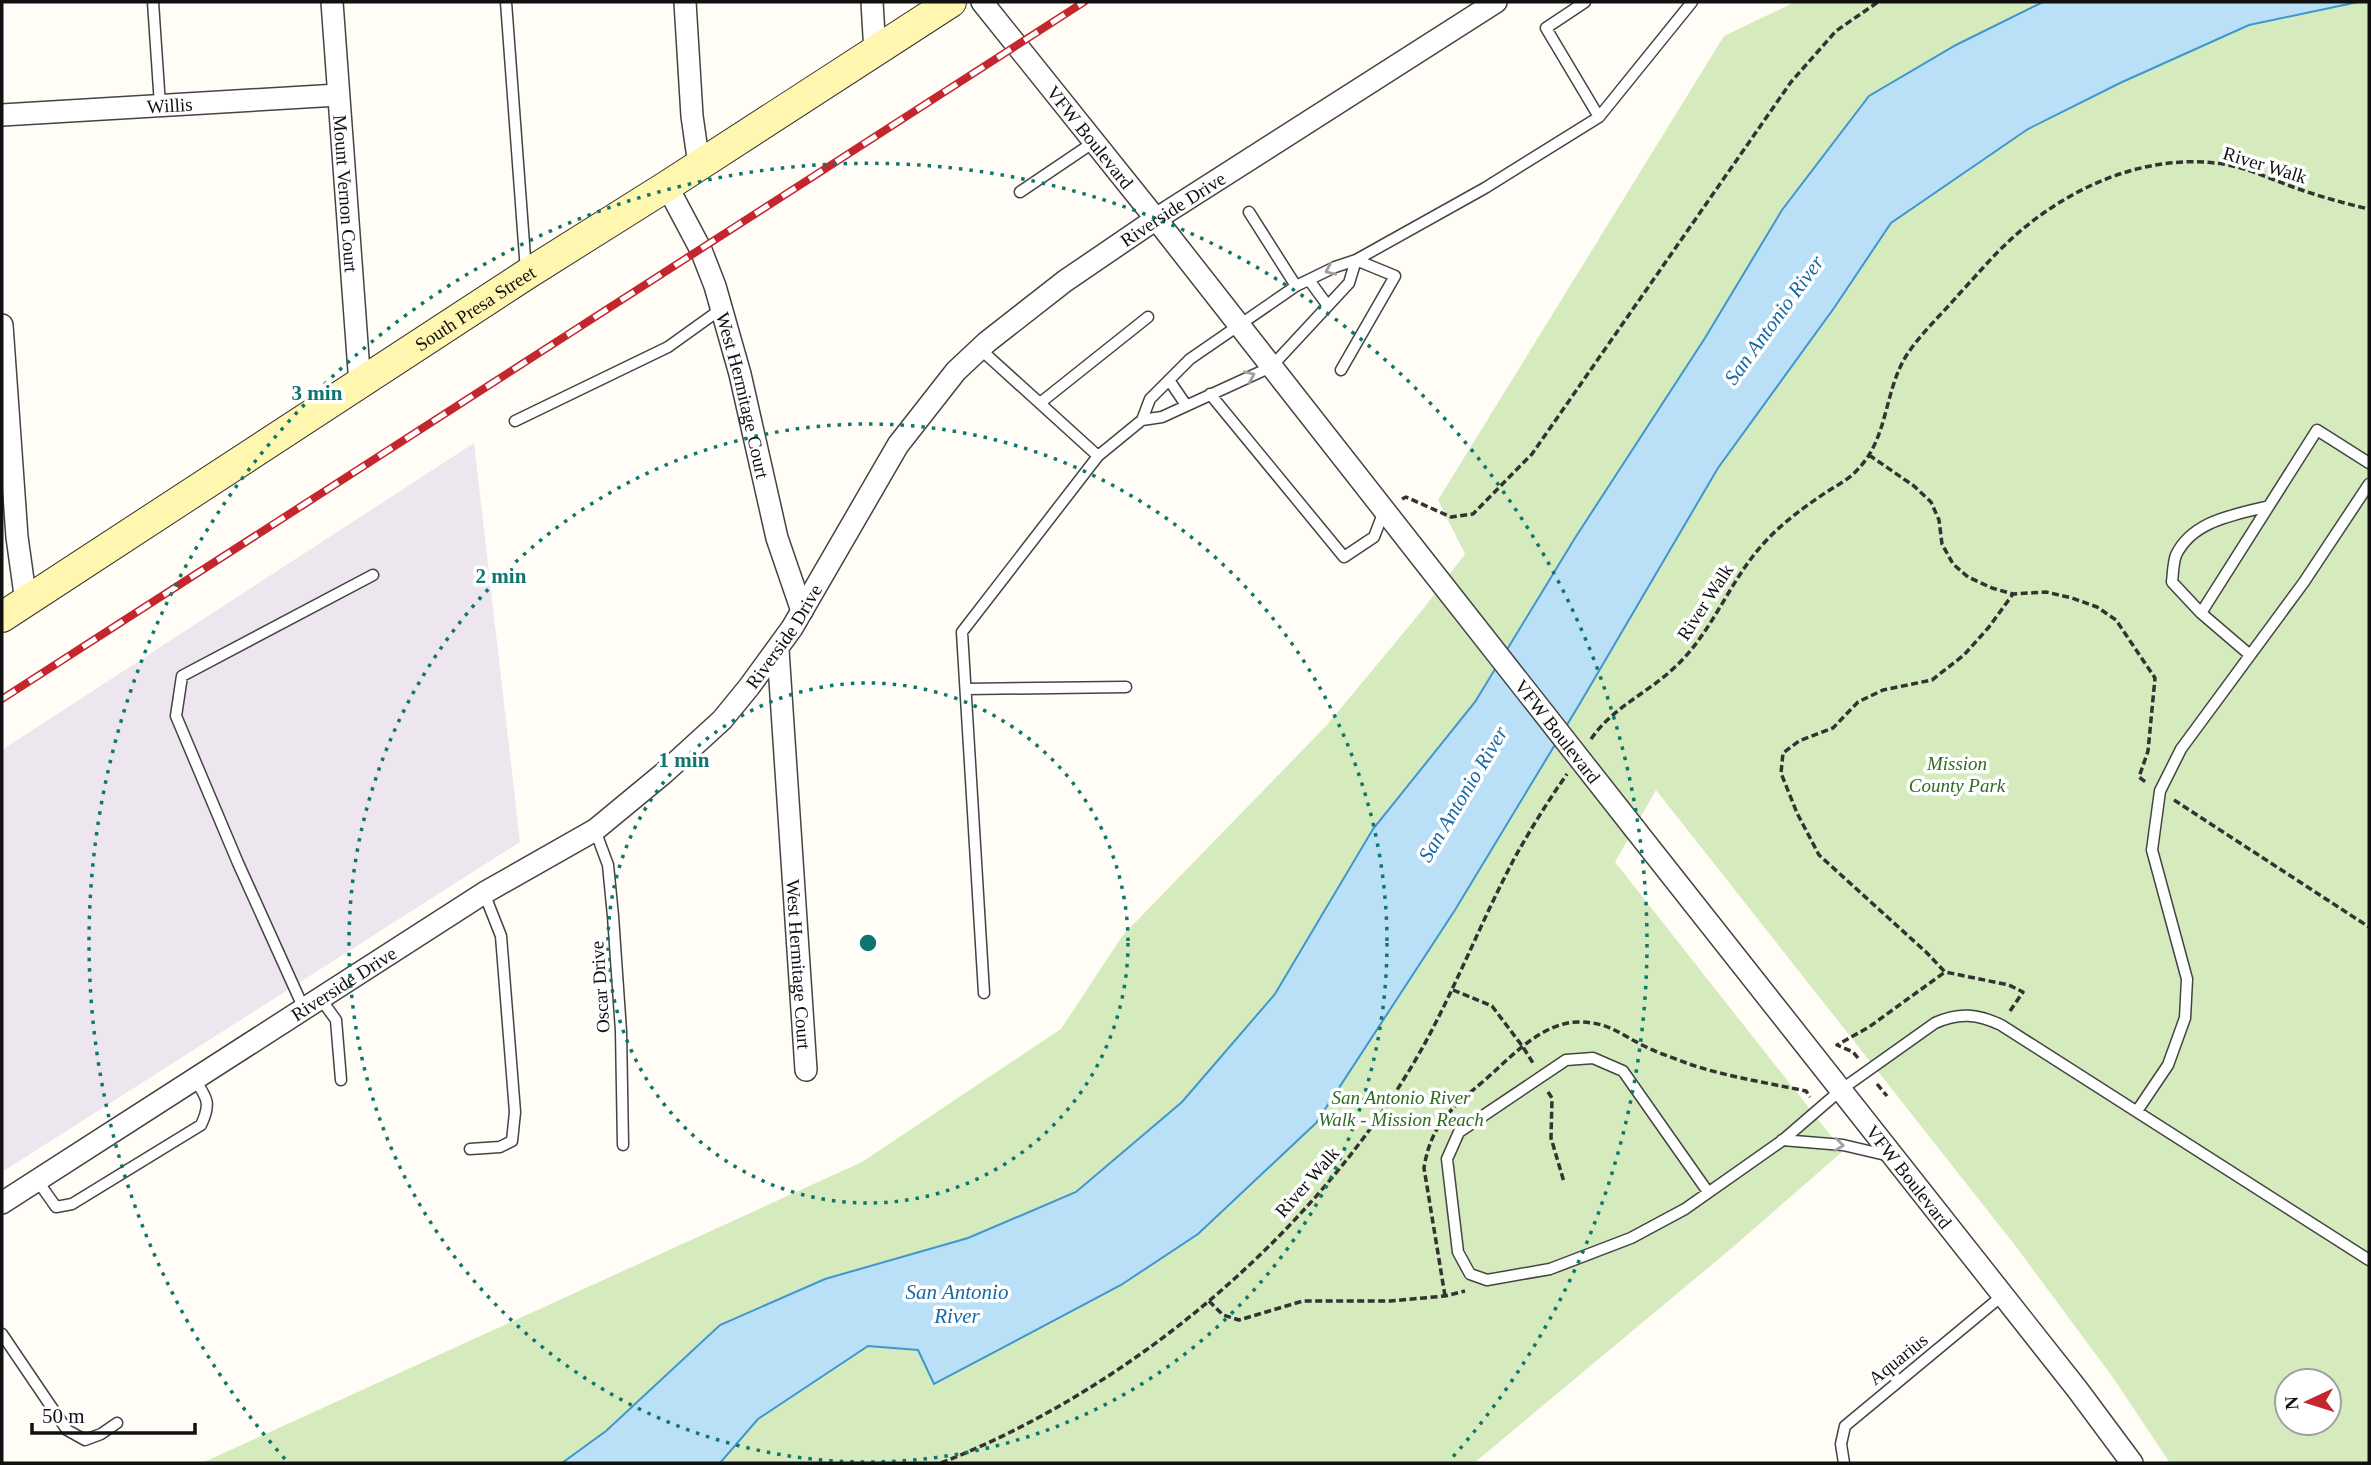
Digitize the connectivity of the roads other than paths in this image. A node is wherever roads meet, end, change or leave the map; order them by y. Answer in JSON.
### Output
{"nodes":[{"id":1,"x":153,"y":2,"type":"edge"},
{"id":2,"x":332,"y":2,"type":"edge"},
{"id":3,"x":506,"y":2,"type":"edge"},
{"id":4,"x":685,"y":2,"type":"edge"},
{"id":5,"x":872,"y":2,"type":"edge"},
{"id":6,"x":951,"y":2,"type":"edge"},
{"id":7,"x":982,"y":2,"type":"edge"},
{"id":8,"x":1496,"y":2,"type":"edge"},
{"id":9,"x":1585,"y":2,"type":"edge"},
{"id":10,"x":1692,"y":2,"type":"edge"},
{"id":11,"x":875,"y":53,"type":"junction"},
{"id":12,"x":338,"y":95,"type":"junction"},
{"id":13,"x":160,"y":106,"type":"junction"},
{"id":14,"x":2,"y":115,"type":"edge"},
{"id":15,"x":1599,"y":117,"type":"junction"},
{"id":16,"x":1094,"y":142,"type":"junction"},
{"id":17,"x":699,"y":165,"type":"junction"},
{"id":18,"x":667,"y":186,"type":"junction"},
{"id":19,"x":1020,"y":192,"type":"dead end"},
{"id":20,"x":1250,"y":212,"type":"dead end"},
{"id":21,"x":1156,"y":219,"type":"junction"},
{"id":22,"x":1356,"y":260,"type":"junction"},
{"id":23,"x":527,"y":274,"type":"junction"},
{"id":24,"x":1309,"y":279,"type":"junction"},
{"id":25,"x":1296,"y":286,"type":"junction"},
{"id":26,"x":1328,"y":306,"type":"junction"},
{"id":27,"x":721,"y":309,"type":"junction"},
{"id":28,"x":1148,"y":317,"type":"dead end"},
{"id":29,"x":1238,"y":324,"type":"junction"},
{"id":30,"x":2,"y":325,"type":"edge"},
{"id":31,"x":979,"y":348,"type":"junction"},
{"id":32,"x":1271,"y":367,"type":"junction"},
{"id":33,"x":1340,"y":370,"type":"dead end"},
{"id":34,"x":1169,"y":380,"type":"junction"},
{"id":35,"x":360,"y":385,"type":"junction"},
{"id":36,"x":1209,"y":394,"type":"junction"},
{"id":37,"x":1040,"y":403,"type":"junction"},
{"id":38,"x":1186,"y":405,"type":"junction"},
{"id":39,"x":1142,"y":420,"type":"junction"},
{"id":40,"x":515,"y":421,"type":"dead end"},
{"id":41,"x":1098,"y":456,"type":"junction"},
{"id":42,"x":2369,"y":463,"type":"edge"},
{"id":43,"x":2369,"y":484,"type":"edge"},
{"id":44,"x":2269,"y":506,"type":"junction"},
{"id":45,"x":1384,"y":510,"type":"junction"},
{"id":46,"x":373,"y":575,"type":"dead end"},
{"id":47,"x":14,"y":609,"type":"edge"},
{"id":48,"x":802,"y":611,"type":"junction"},
{"id":49,"x":2201,"y":613,"type":"junction"},
{"id":50,"x":778,"y":650,"type":"junction"},
{"id":51,"x":2250,"y":655,"type":"junction"},
{"id":52,"x":1126,"y":687,"type":"dead end"},
{"id":53,"x":966,"y":690,"type":"junction"},
{"id":54,"x":595,"y":830,"type":"junction"},
{"id":55,"x":484,"y":892,"type":"junction"},
{"id":56,"x":984,"y":993,"type":"dead end"},
{"id":57,"x":312,"y":1003,"type":"junction"},
{"id":58,"x":806,"y":1070,"type":"dead end"},
{"id":59,"x":194,"y":1079,"type":"junction"},
{"id":60,"x":341,"y":1080,"type":"dead end"},
{"id":61,"x":1842,"y":1089,"type":"junction"},
{"id":62,"x":2137,"y":1111,"type":"junction"},
{"id":63,"x":1782,"y":1140,"type":"junction"},
{"id":64,"x":623,"y":1145,"type":"dead end"},
{"id":65,"x":470,"y":1149,"type":"dead end"},
{"id":66,"x":1895,"y":1157,"type":"junction"},
{"id":67,"x":37,"y":1180,"type":"junction"},
{"id":68,"x":1708,"y":1192,"type":"junction"},
{"id":69,"x":2,"y":1203,"type":"edge"},
{"id":70,"x":2369,"y":1260,"type":"edge"},
{"id":71,"x":2003,"y":1296,"type":"junction"},
{"id":72,"x":2,"y":1334,"type":"edge"},
{"id":73,"x":117,"y":1423,"type":"dead end"},
{"id":74,"x":1844,"y":1463,"type":"edge"},
{"id":75,"x":2132,"y":1463,"type":"edge"}],
"edges":[{"from":1,"to":13,"type":"lane"},
{"from":2,"to":12,"type":"street","name":"Mount Vernon Court"},
{"from":3,"to":23,"type":"lane"},
{"from":4,"to":17,"type":"street"},
{"from":5,"to":11,"type":"street"},
{"from":6,"to":11,"type":"main road","name":"South Presa Street"},
{"from":7,"to":16,"type":"street","name":"VFW Boulevard"},
{"from":8,"to":21,"type":"street","name":"Riverside Drive"},
{"from":9,"to":15,"type":"lane"},
{"from":10,"to":15,"type":"lane"},
{"from":11,"to":17,"type":"main road","name":"South Presa Street"},
{"from":12,"to":13,"type":"street","name":"Willis"},
{"from":12,"to":35,"type":"street","name":"Mount Vernon Court"},
{"from":13,"to":14,"type":"street","name":"Willis"},
{"from":15,"to":22,"type":"lane"},
{"from":16,"to":19,"type":"lane"},
{"from":16,"to":21,"type":"street","name":"VFW Boulevard"},
{"from":17,"to":18,"type":"main road","name":"South Presa Street"},
{"from":18,"to":23,"type":"main road","name":"South Presa Street"},
{"from":18,"to":27,"type":"street","name":"West Hermitage Court"},
{"from":20,"to":25,"type":"lane"},
{"from":21,"to":29,"type":"street","name":"VFW Boulevard"},
{"from":21,"to":31,"type":"street","name":"Riverside Drive"},
{"from":22,"to":24,"type":"lane","one_way":true},
{"from":22,"to":26,"type":"lane"},
{"from":22,"to":33,"type":"lane"},
{"from":23,"to":35,"type":"main road","name":"South Presa Street"},
{"from":24,"to":25,"type":"lane"},
{"from":24,"to":26,"type":"lane"},
{"from":25,"to":29,"type":"lane"},
{"from":26,"to":32,"type":"lane"},
{"from":27,"to":40,"type":"lane"},
{"from":27,"to":48,"type":"street","name":"West Hermitage Court"},
{"from":28,"to":37,"type":"lane"},
{"from":29,"to":32,"type":"street","name":"VFW Boulevard"},
{"from":29,"to":34,"type":"lane"},
{"from":30,"to":47,"type":"street"},
{"from":31,"to":37,"type":"lane"},
{"from":31,"to":48,"type":"street","name":"Riverside Drive"},
{"from":36,"to":32,"type":"lane","one_way":true},
{"from":32,"to":45,"type":"street","name":"VFW Boulevard"},
{"from":34,"to":38,"type":"lane"},
{"from":34,"to":39,"type":"lane"},
{"from":35,"to":47,"type":"main road","name":"South Presa Street"},
{"from":36,"to":38,"type":"lane"},
{"from":36,"to":45,"type":"lane"},
{"from":37,"to":41,"type":"lane"},
{"from":38,"to":39,"type":"lane"},
{"from":39,"to":41,"type":"lane"},
{"from":41,"to":53,"type":"lane"},
{"from":42,"to":44,"type":"lane"},
{"from":43,"to":51,"type":"lane"},
{"from":44,"to":49,"type":"lane"},
{"from":44,"to":49,"type":"lane"},
{"from":45,"to":61,"type":"street","name":"VFW Boulevard","bridge":true},
{"from":46,"to":57,"type":"lane"},
{"from":48,"to":50,"type":"street","name":"Riverside Drive"},
{"from":49,"to":51,"type":"lane"},
{"from":50,"to":54,"type":"street","name":"Riverside Drive"},
{"from":50,"to":58,"type":"street","name":"West Hermitage Court"},
{"from":51,"to":62,"type":"lane"},
{"from":52,"to":53,"type":"lane"},
{"from":53,"to":56,"type":"lane"},
{"from":54,"to":55,"type":"street","name":"Riverside Drive"},
{"from":54,"to":64,"type":"lane","name":"Oscar Drive"},
{"from":55,"to":57,"type":"street","name":"Riverside Drive"},
{"from":55,"to":65,"type":"lane"},
{"from":57,"to":59,"type":"street","name":"Riverside Drive"},
{"from":57,"to":60,"type":"lane"},
{"from":59,"to":67,"type":"street","name":"Riverside Drive"},
{"from":59,"to":67,"type":"lane"},
{"from":61,"to":62,"type":"lane"},
{"from":61,"to":63,"type":"lane"},
{"from":61,"to":66,"type":"street","name":"VFW Boulevard"},
{"from":62,"to":70,"type":"lane"},
{"from":63,"to":66,"type":"lane","one_way":true},
{"from":63,"to":68,"type":"lane"},
{"from":66,"to":71,"type":"street","name":"VFW Boulevard"},
{"from":67,"to":69,"type":"street","name":"Riverside Drive"},
{"from":68,"to":68,"type":"lane"},
{"from":71,"to":74,"type":"lane","name":"Aquarius"},
{"from":71,"to":75,"type":"street","name":"VFW Boulevard"},
{"from":72,"to":73,"type":"lane"}]}
